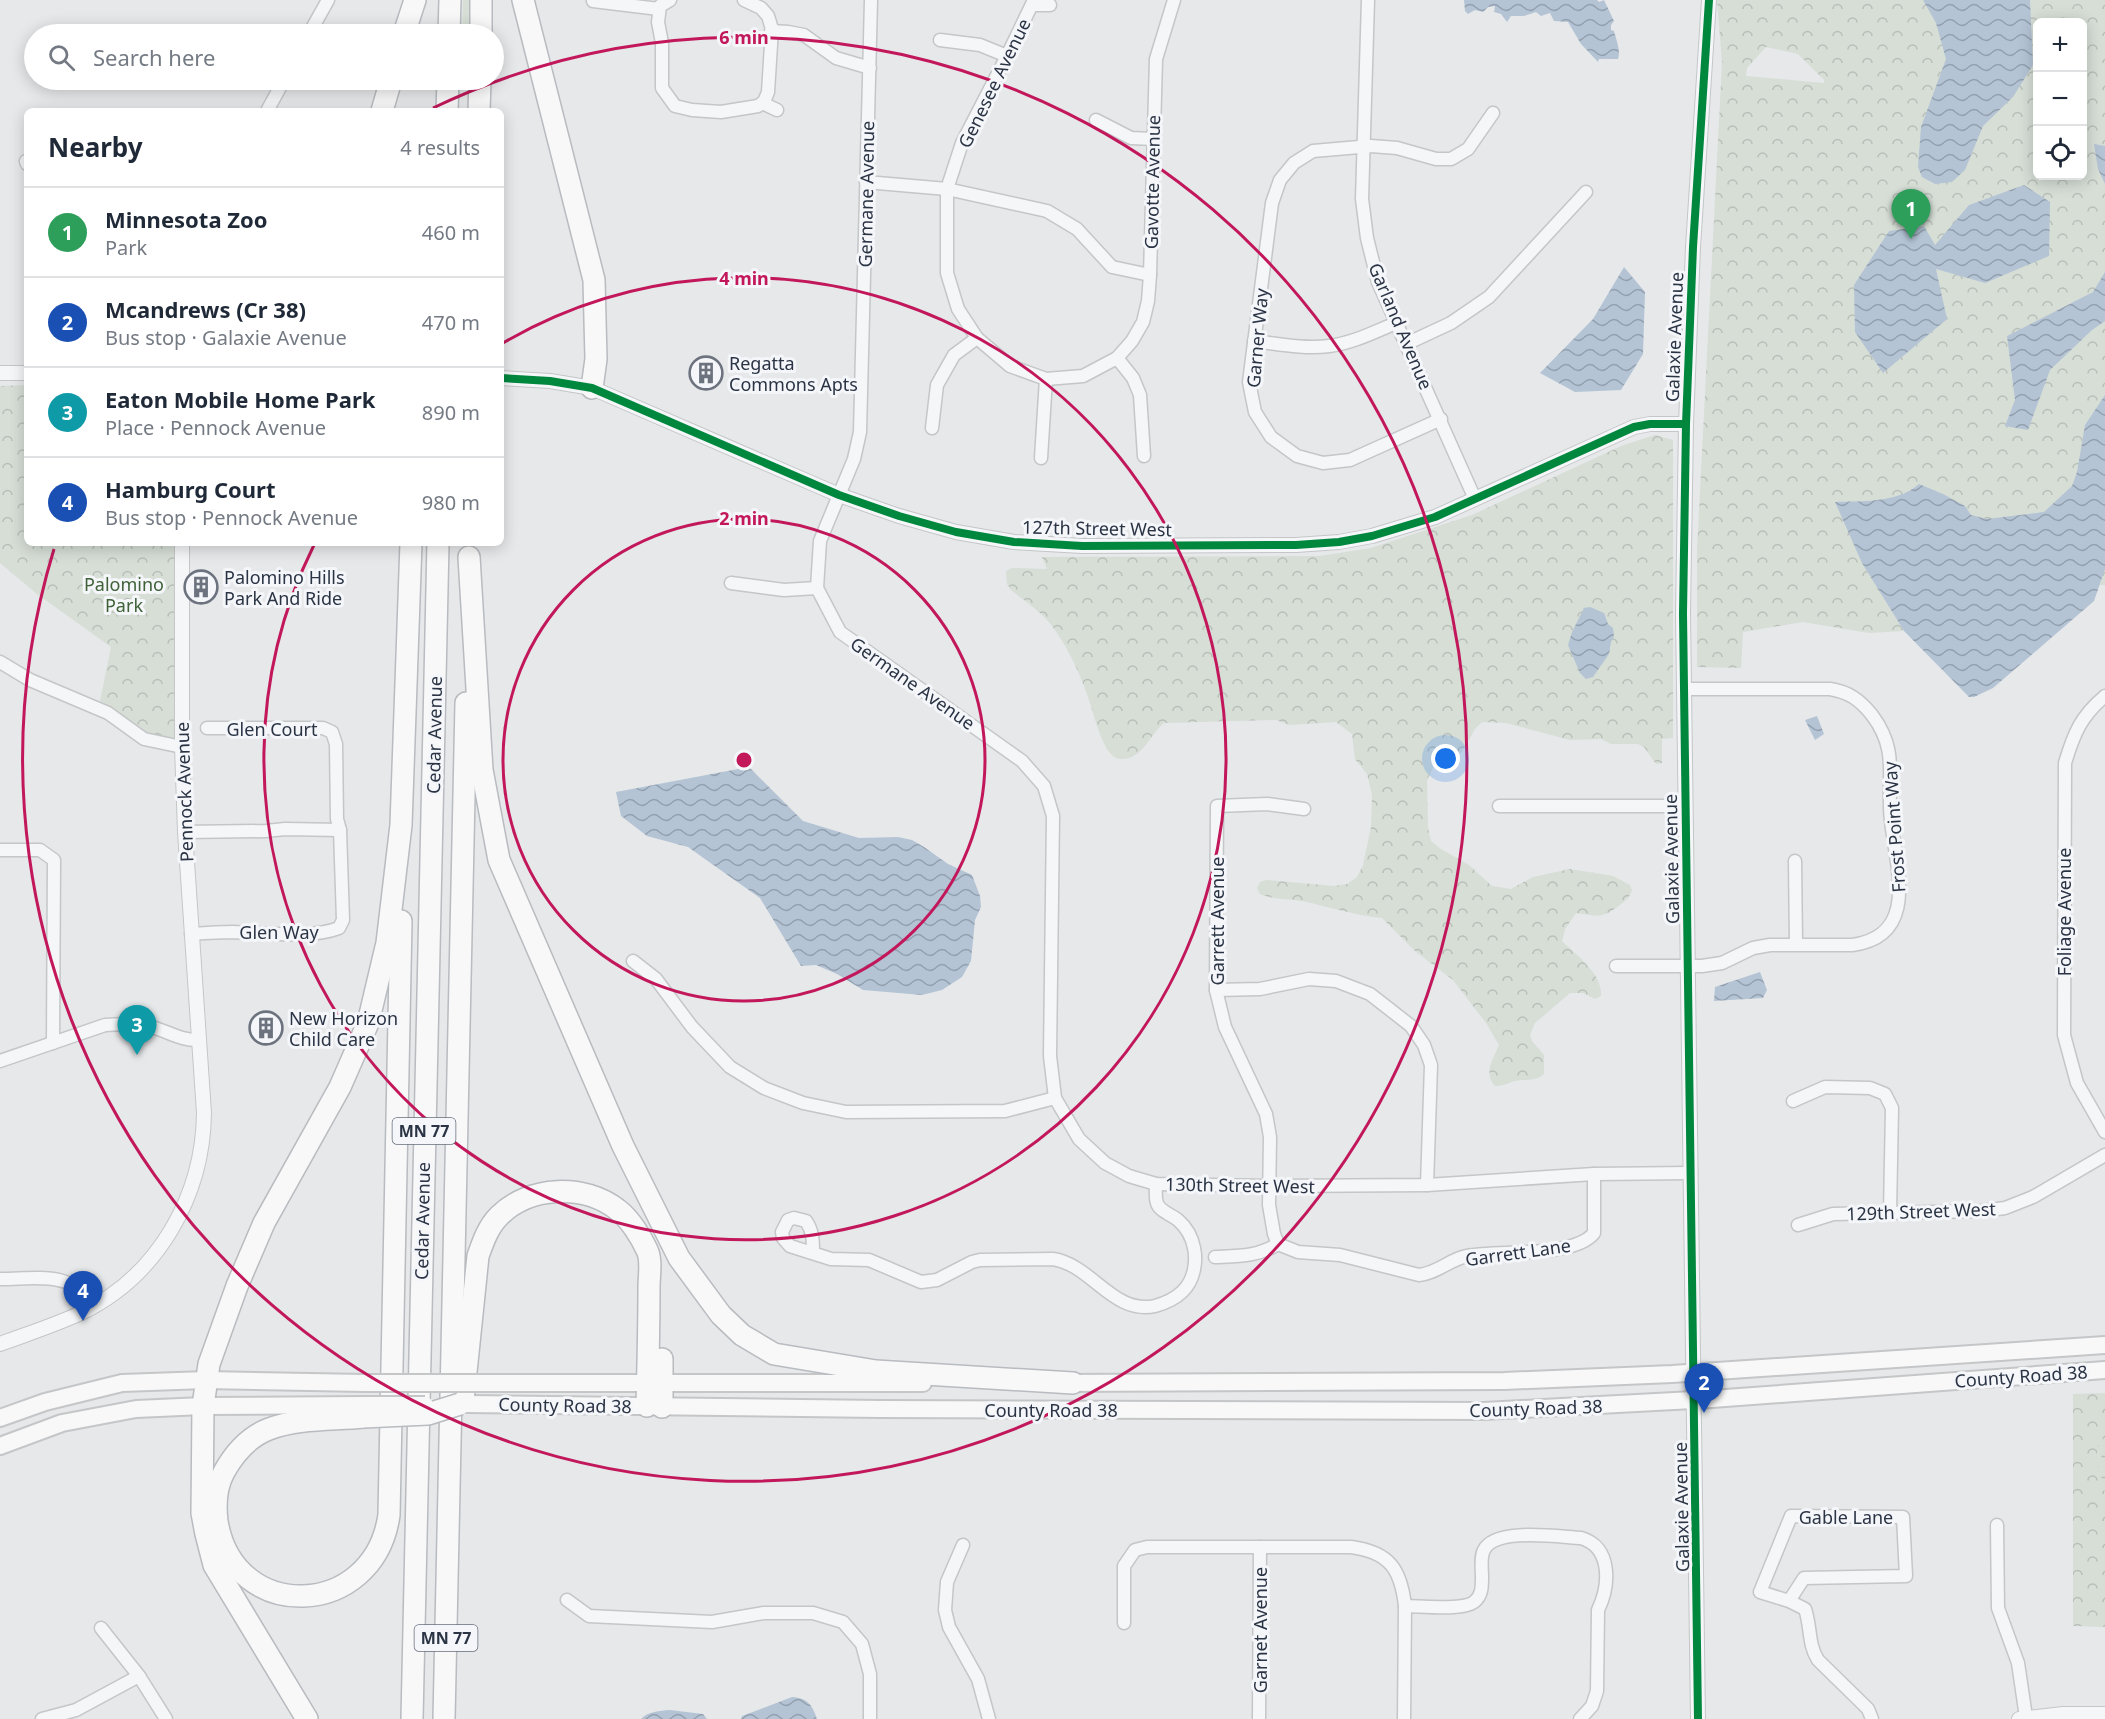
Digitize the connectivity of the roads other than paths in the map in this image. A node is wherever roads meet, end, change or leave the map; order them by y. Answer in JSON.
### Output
{"nodes":[{"id":1,"x":328,"y":0,"type":"edge"},
{"id":2,"x":415,"y":0,"type":"edge"},
{"id":3,"x":450,"y":0,"type":"edge"},
{"id":4,"x":481,"y":0,"type":"edge"},
{"id":5,"x":523,"y":0,"type":"edge"},
{"id":6,"x":670,"y":0,"type":"edge"},
{"id":7,"x":744,"y":0,"type":"edge"},
{"id":8,"x":871,"y":0,"type":"edge"},
{"id":9,"x":1174,"y":0,"type":"edge"},
{"id":10,"x":1368,"y":0,"type":"edge"},
{"id":11,"x":1709,"y":0,"type":"edge"},
{"id":12,"x":593,"y":1,"type":"edge"},
{"id":13,"x":1033,"y":2,"type":"edge"},
{"id":14,"x":1050,"y":5,"type":"dead end"},
{"id":15,"x":659,"y":9,"type":"junction"},
{"id":16,"x":315,"y":24,"type":"edge"},
{"id":17,"x":407,"y":24,"type":"edge"},
{"id":18,"x":449,"y":24,"type":"edge"},
{"id":19,"x":481,"y":24,"type":"edge"},
{"id":20,"x":771,"y":31,"type":"junction"},
{"id":21,"x":940,"y":39,"type":"dead end"},
{"id":22,"x":1007,"y":56,"type":"junction"},
{"id":23,"x":870,"y":68,"type":"junction"},
{"id":24,"x":279,"y":90,"type":"edge"},
{"id":25,"x":388,"y":90,"type":"edge"},
{"id":26,"x":448,"y":90,"type":"edge"},
{"id":27,"x":480,"y":90,"type":"edge"},
{"id":28,"x":762,"y":103,"type":"junction"},
{"id":29,"x":269,"y":108,"type":"edge"},
{"id":30,"x":383,"y":108,"type":"edge"},
{"id":31,"x":447,"y":108,"type":"edge"},
{"id":32,"x":479,"y":108,"type":"edge"},
{"id":33,"x":777,"y":110,"type":"dead end"},
{"id":34,"x":1493,"y":113,"type":"dead end"},
{"id":35,"x":1096,"y":120,"type":"dead end"},
{"id":36,"x":1153,"y":139,"type":"junction"},
{"id":37,"x":1363,"y":146,"type":"junction"},
{"id":38,"x":866,"y":182,"type":"junction"},
{"id":39,"x":947,"y":189,"type":"junction"},
{"id":40,"x":1586,"y":192,"type":"dead end"},
{"id":41,"x":1150,"y":275,"type":"junction"},
{"id":42,"x":1396,"y":322,"type":"junction"},
{"id":43,"x":977,"y":338,"type":"junction"},
{"id":44,"x":1254,"y":341,"type":"junction"},
{"id":45,"x":1406,"y":344,"type":"junction"},
{"id":46,"x":1117,"y":358,"type":"junction"},
{"id":47,"x":0,"y":373,"type":"edge"},
{"id":48,"x":24,"y":373,"type":"edge"},
{"id":49,"x":507,"y":378,"type":"edge"},
{"id":50,"x":1046,"y":379,"type":"junction"},
{"id":51,"x":592,"y":388,"type":"junction"},
{"id":52,"x":1441,"y":419,"type":"junction"},
{"id":53,"x":1686,"y":424,"type":"junction"},
{"id":54,"x":932,"y":428,"type":"dead end"},
{"id":55,"x":1144,"y":456,"type":"dead end"},
{"id":56,"x":1041,"y":458,"type":"dead end"},
{"id":57,"x":839,"y":495,"type":"junction"},
{"id":58,"x":1475,"y":499,"type":"junction"},
{"id":59,"x":182,"y":546,"type":"edge"},
{"id":60,"x":411,"y":546,"type":"edge"},
{"id":61,"x":438,"y":546,"type":"edge"},
{"id":62,"x":470,"y":550,"type":"edge"},
{"id":63,"x":731,"y":583,"type":"dead end"},
{"id":64,"x":817,"y":588,"type":"junction"},
{"id":65,"x":0,"y":662,"type":"edge"},
{"id":66,"x":1684,"y":689,"type":"junction"},
{"id":67,"x":2105,"y":696,"type":"edge"},
{"id":68,"x":207,"y":728,"type":"dead end"},
{"id":69,"x":334,"y":736,"type":"joint"},
{"id":70,"x":182,"y":747,"type":"junction"},
{"id":71,"x":1499,"y":806,"type":"dead end"},
{"id":72,"x":1686,"y":806,"type":"junction"},
{"id":73,"x":1304,"y":809,"type":"dead end"},
{"id":74,"x":401,"y":825,"type":"junction"},
{"id":75,"x":340,"y":830,"type":"junction"},
{"id":76,"x":185,"y":832,"type":"junction"},
{"id":77,"x":0,"y":850,"type":"edge"},
{"id":78,"x":1795,"y":861,"type":"dead end"},
{"id":79,"x":191,"y":934,"type":"junction"},
{"id":80,"x":1796,"y":944,"type":"junction"},
{"id":81,"x":633,"y":961,"type":"dead end"},
{"id":82,"x":1616,"y":966,"type":"dead end"},
{"id":83,"x":1687,"y":966,"type":"junction"},
{"id":84,"x":1216,"y":990,"type":"junction"},
{"id":85,"x":199,"y":1041,"type":"junction"},
{"id":86,"x":53,"y":1043,"type":"junction"},
{"id":87,"x":0,"y":1061,"type":"edge"},
{"id":88,"x":1055,"y":1098,"type":"junction"},
{"id":89,"x":1793,"y":1101,"type":"dead end"},
{"id":90,"x":2105,"y":1132,"type":"edge"},
{"id":91,"x":2105,"y":1155,"type":"edge"},
{"id":92,"x":1691,"y":1173,"type":"junction"},
{"id":93,"x":1594,"y":1174,"type":"junction"},
{"id":94,"x":1156,"y":1184,"type":"junction"},
{"id":95,"x":1427,"y":1185,"type":"junction"},
{"id":96,"x":1268,"y":1186,"type":"junction"},
{"id":97,"x":651,"y":1203,"type":"junction"},
{"id":98,"x":1890,"y":1213,"type":"junction"},
{"id":99,"x":1798,"y":1225,"type":"dead end"},
{"id":100,"x":1278,"y":1244,"type":"junction"},
{"id":101,"x":813,"y":1253,"type":"dead end"},
{"id":102,"x":1215,"y":1257,"type":"dead end"},
{"id":103,"x":0,"y":1279,"type":"edge"},
{"id":104,"x":94,"y":1305,"type":"junction"},
{"id":105,"x":0,"y":1344,"type":"edge"},
{"id":106,"x":2105,"y":1345,"type":"edge"},
{"id":107,"x":2105,"y":1370,"type":"edge"},
{"id":108,"x":1694,"y":1372,"type":"junction"},
{"id":109,"x":206,"y":1380,"type":"junction"},
{"id":110,"x":655,"y":1383,"type":"junction"},
{"id":111,"x":1072,"y":1383,"type":"junction"},
{"id":112,"x":1694,"y":1399,"type":"junction"},
{"id":113,"x":460,"y":1404,"type":"joint"},
{"id":114,"x":203,"y":1406,"type":"junction"},
{"id":115,"x":655,"y":1407,"type":"junction"},
{"id":116,"x":363,"y":1411,"type":"junction"},
{"id":117,"x":0,"y":1419,"type":"edge"},
{"id":118,"x":0,"y":1446,"type":"edge"},
{"id":119,"x":1997,"y":1525,"type":"dead end"},
{"id":120,"x":963,"y":1545,"type":"dead end"},
{"id":121,"x":1260,"y":1547,"type":"junction"},
{"id":122,"x":447,"y":1557,"type":"junction"},
{"id":123,"x":567,"y":1600,"type":"dead end"},
{"id":124,"x":1790,"y":1601,"type":"junction"},
{"id":125,"x":1405,"y":1606,"type":"junction"},
{"id":126,"x":1124,"y":1623,"type":"dead end"},
{"id":127,"x":101,"y":1628,"type":"dead end"},
{"id":128,"x":139,"y":1676,"type":"junction"},
{"id":129,"x":2105,"y":1714,"type":"edge"},
{"id":130,"x":2022,"y":1718,"type":"edge"},
{"id":131,"x":42,"y":1719,"type":"edge"},
{"id":132,"x":166,"y":1719,"type":"edge"},
{"id":133,"x":306,"y":1719,"type":"edge"},
{"id":134,"x":412,"y":1719,"type":"edge"},
{"id":135,"x":444,"y":1719,"type":"edge"},
{"id":136,"x":870,"y":1719,"type":"edge"},
{"id":137,"x":989,"y":1719,"type":"edge"},
{"id":138,"x":1259,"y":1719,"type":"edge"},
{"id":139,"x":1404,"y":1719,"type":"edge"},
{"id":140,"x":1580,"y":1719,"type":"edge"},
{"id":141,"x":1698,"y":1719,"type":"edge"},
{"id":142,"x":1872,"y":1719,"type":"edge"}],
"edges":[{"from":1,"to":16,"type":"street"},
{"from":2,"to":17,"type":"highway"},
{"from":3,"to":18,"type":"highway"},
{"from":4,"to":19,"type":"highway"},
{"from":5,"to":51,"type":"highway"},
{"from":6,"to":15,"type":"street"},
{"from":7,"to":20,"type":"street"},
{"from":8,"to":23,"type":"street","name":"Germane Avenue"},
{"from":9,"to":36,"type":"street","name":"Gavotte Avenue"},
{"from":10,"to":37,"type":"street","name":"Garland Avenue"},
{"from":11,"to":53,"type":"street","name":"Galaxie Avenue"},
{"from":12,"to":15,"type":"street"},
{"from":13,"to":14,"type":"street"},
{"from":13,"to":22,"type":"street","name":"Genesee Avenue"},
{"from":15,"to":28,"type":"street"},
{"from":20,"to":23,"type":"street"},
{"from":20,"to":28,"type":"street"},
{"from":21,"to":22,"type":"street"},
{"from":22,"to":39,"type":"street","name":"Genesee Avenue"},
{"from":23,"to":38,"type":"street","name":"Germane Avenue"},
{"from":24,"to":29,"type":"street"},
{"from":25,"to":30,"type":"highway"},
{"from":26,"to":31,"type":"highway"},
{"from":27,"to":32,"type":"highway"},
{"from":28,"to":33,"type":"street"},
{"from":34,"to":37,"type":"street","name":"Garner Way"},
{"from":35,"to":36,"type":"street"},
{"from":36,"to":41,"type":"street","name":"Gavotte Avenue"},
{"from":37,"to":42,"type":"street","name":"Garland Avenue"},
{"from":37,"to":44,"type":"street","name":"Garner Way"},
{"from":38,"to":39,"type":"street"},
{"from":38,"to":57,"type":"street","name":"Germane Avenue"},
{"from":39,"to":41,"type":"street"},
{"from":39,"to":43,"type":"street","name":"Genesee Avenue"},
{"from":40,"to":45,"type":"street"},
{"from":41,"to":46,"type":"street","name":"Gavotte Avenue"},
{"from":42,"to":44,"type":"street"},
{"from":42,"to":45,"type":"street","name":"Garland Avenue"},
{"from":43,"to":50,"type":"street","name":"Genesee Avenue"},
{"from":43,"to":54,"type":"street"},
{"from":44,"to":52,"type":"street","name":"Garner Way"},
{"from":45,"to":52,"type":"street","name":"Garland Avenue"},
{"from":46,"to":50,"type":"street"},
{"from":46,"to":55,"type":"street"},
{"from":47,"to":48,"type":"street"},
{"from":49,"to":51,"type":"street","name":"127th Street West"},
{"from":50,"to":56,"type":"street"},
{"from":51,"to":57,"type":"street","name":"127th Street West"},
{"from":52,"to":58,"type":"street","name":"Garland Avenue"},
{"from":53,"to":58,"type":"street","name":"127th Street West"},
{"from":53,"to":66,"type":"street","name":"Galaxie Avenue"},
{"from":57,"to":58,"type":"street","name":"127th Street West"},
{"from":57,"to":64,"type":"street","name":"Germane Avenue"},
{"from":59,"to":70,"type":"street","name":"Pennock Avenue"},
{"from":60,"to":74,"type":"highway"},
{"from":61,"to":134,"type":"highway","name":"Cedar Avenue","number":"MN 77"},
{"from":62,"to":97,"type":"highway"},
{"from":62,"to":122,"type":"highway","name":"Cedar Avenue","number":"MN 77"},
{"from":63,"to":64,"type":"street"},
{"from":64,"to":88,"type":"street","name":"Germane Avenue"},
{"from":65,"to":70,"type":"street"},
{"from":66,"to":72,"type":"street","name":"Galaxie Avenue"},
{"from":66,"to":80,"type":"street","name":"Frost Point Way"},
{"from":67,"to":90,"type":"street","name":"Foliage Avenue"},
{"from":68,"to":69,"type":"street","name":"Glen Court"},
{"from":69,"to":75,"type":"street","name":"Glen Way"},
{"from":70,"to":76,"type":"street","name":"Pennock Avenue"},
{"from":71,"to":72,"type":"street"},
{"from":72,"to":83,"type":"street","name":"Galaxie Avenue"},
{"from":73,"to":84,"type":"street","name":"Garrett Avenue"},
{"from":74,"to":109,"type":"highway"},
{"from":74,"to":116,"type":"highway"},
{"from":75,"to":76,"type":"street"},
{"from":75,"to":79,"type":"street","name":"Glen Way"},
{"from":76,"to":79,"type":"street","name":"Pennock Avenue"},
{"from":77,"to":86,"type":"street"},
{"from":78,"to":80,"type":"street"},
{"from":79,"to":85,"type":"street","name":"Pennock Avenue"},
{"from":80,"to":83,"type":"street","name":"Frost Point Way"},
{"from":81,"to":88,"type":"street"},
{"from":82,"to":83,"type":"street","name":"Frost Point Way"},
{"from":83,"to":92,"type":"street","name":"Galaxie Avenue"},
{"from":84,"to":95,"type":"street"},
{"from":84,"to":96,"type":"street","name":"Garrett Avenue"},
{"from":85,"to":86,"type":"street"},
{"from":85,"to":104,"type":"street","name":"Pennock Avenue"},
{"from":86,"to":87,"type":"street"},
{"from":88,"to":94,"type":"street","name":"130th Street West"},
{"from":89,"to":98,"type":"street"},
{"from":91,"to":98,"type":"street","name":"129th Street West"},
{"from":92,"to":93,"type":"street","name":"130th Street West"},
{"from":92,"to":108,"type":"street","name":"Galaxie Avenue"},
{"from":93,"to":95,"type":"street","name":"130th Street West"},
{"from":93,"to":100,"type":"street","name":"Garrett Lane"},
{"from":94,"to":96,"type":"street","name":"130th Street West"},
{"from":94,"to":101,"type":"street"},
{"from":95,"to":96,"type":"street","name":"130th Street West"},
{"from":96,"to":100,"type":"street","name":"Garrett Avenue"},
{"from":97,"to":110,"type":"highway"},
{"from":97,"to":111,"type":"highway"},
{"from":98,"to":99,"type":"street","name":"129th Street West"},
{"from":100,"to":102,"type":"street"},
{"from":103,"to":104,"type":"street"},
{"from":104,"to":105,"type":"street","name":"Pennock Avenue"},
{"from":106,"to":108,"type":"main road","name":"County Road 38"},
{"from":107,"to":112,"type":"main road","name":"County Road 38"},
{"from":108,"to":111,"type":"main road","name":"County Road 38"},
{"from":108,"to":112,"type":"street","name":"Galaxie Avenue"},
{"from":109,"to":110,"type":"main road","name":"County Road 38","bridge":true},
{"from":109,"to":114,"type":"highway"},
{"from":109,"to":117,"type":"main road","name":"County Road 38"},
{"from":110,"to":111,"type":"main road","name":"County Road 38"},
{"from":110,"to":115,"type":"highway"},
{"from":110,"to":122,"type":"highway"},
{"from":112,"to":115,"type":"main road","name":"County Road 38"},
{"from":112,"to":141,"type":"street","name":"Galaxie Avenue"},
{"from":113,"to":115,"type":"main road","name":"County Road 38"},
{"from":113,"to":116,"type":"highway","bridge":true},
{"from":114,"to":116,"type":"main road"},
{"from":114,"to":118,"type":"main road"},
{"from":114,"to":133,"type":"highway"},
{"from":119,"to":130,"type":"street"},
{"from":120,"to":137,"type":"street"},
{"from":121,"to":125,"type":"street","name":"Garnet Avenue"},
{"from":121,"to":126,"type":"street"},
{"from":121,"to":138,"type":"street","name":"Garnet Avenue"},
{"from":122,"to":135,"type":"highway","name":"Cedar Avenue","number":"MN 77"},
{"from":123,"to":136,"type":"street"},
{"from":124,"to":124,"type":"street","name":"Gable Lane"},
{"from":124,"to":142,"type":"street"},
{"from":125,"to":139,"type":"street","name":"Garnet Avenue"},
{"from":125,"to":140,"type":"street"},
{"from":127,"to":128,"type":"street"},
{"from":128,"to":131,"type":"street"},
{"from":128,"to":132,"type":"street"},
{"from":129,"to":130,"type":"street"}]}
